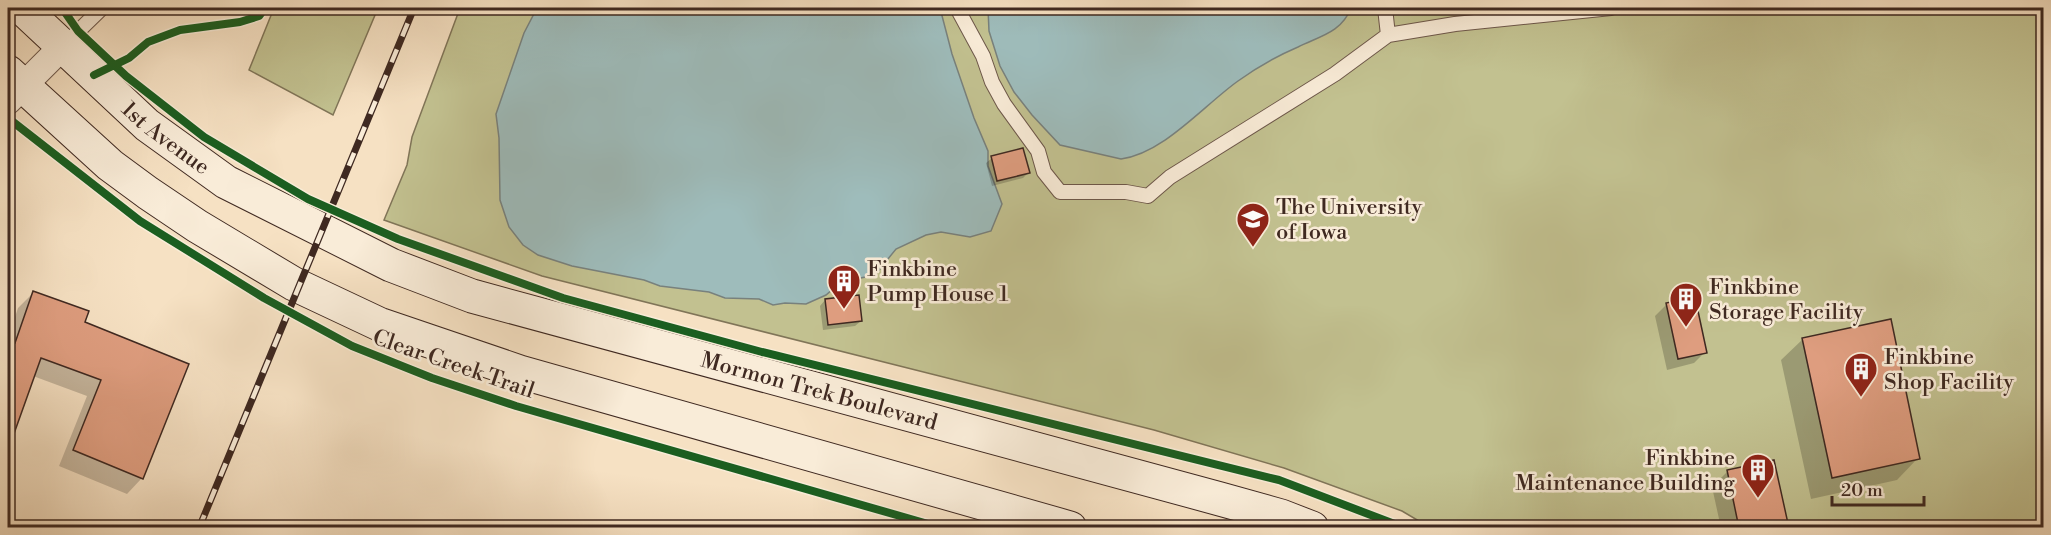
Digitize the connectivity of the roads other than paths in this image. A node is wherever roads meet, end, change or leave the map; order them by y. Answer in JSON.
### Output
{"nodes":[{"id":1,"x":22,"y":8,"type":"edge"},
{"id":2,"x":102,"y":8,"type":"edge"},
{"id":3,"x":957,"y":8,"type":"edge"},
{"id":4,"x":1385,"y":8,"type":"edge"},
{"id":5,"x":1611,"y":8,"type":"edge"},
{"id":6,"x":1388,"y":35,"type":"junction"},
{"id":7,"x":63,"y":46,"type":"junction"},
{"id":8,"x":13,"y":87,"type":"edge"},
{"id":9,"x":331,"y":236,"type":"joint"},
{"id":10,"x":1070,"y":528,"type":"edge"},
{"id":11,"x":1312,"y":528,"type":"edge"}],
"edges":[{"from":1,"to":7,"type":"main road","name":"1st Avenue"},
{"from":2,"to":7,"type":"lane"},
{"from":3,"to":6,"type":"lane"},
{"from":4,"to":6,"type":"lane"},
{"from":5,"to":6,"type":"lane"},
{"from":7,"to":8,"type":"street"},
{"from":7,"to":9,"type":"main road","name":"1st Avenue"},
{"from":8,"to":10,"type":"main road"},
{"from":9,"to":11,"type":"main road","name":"Mormon Trek Boulevard"}]}
